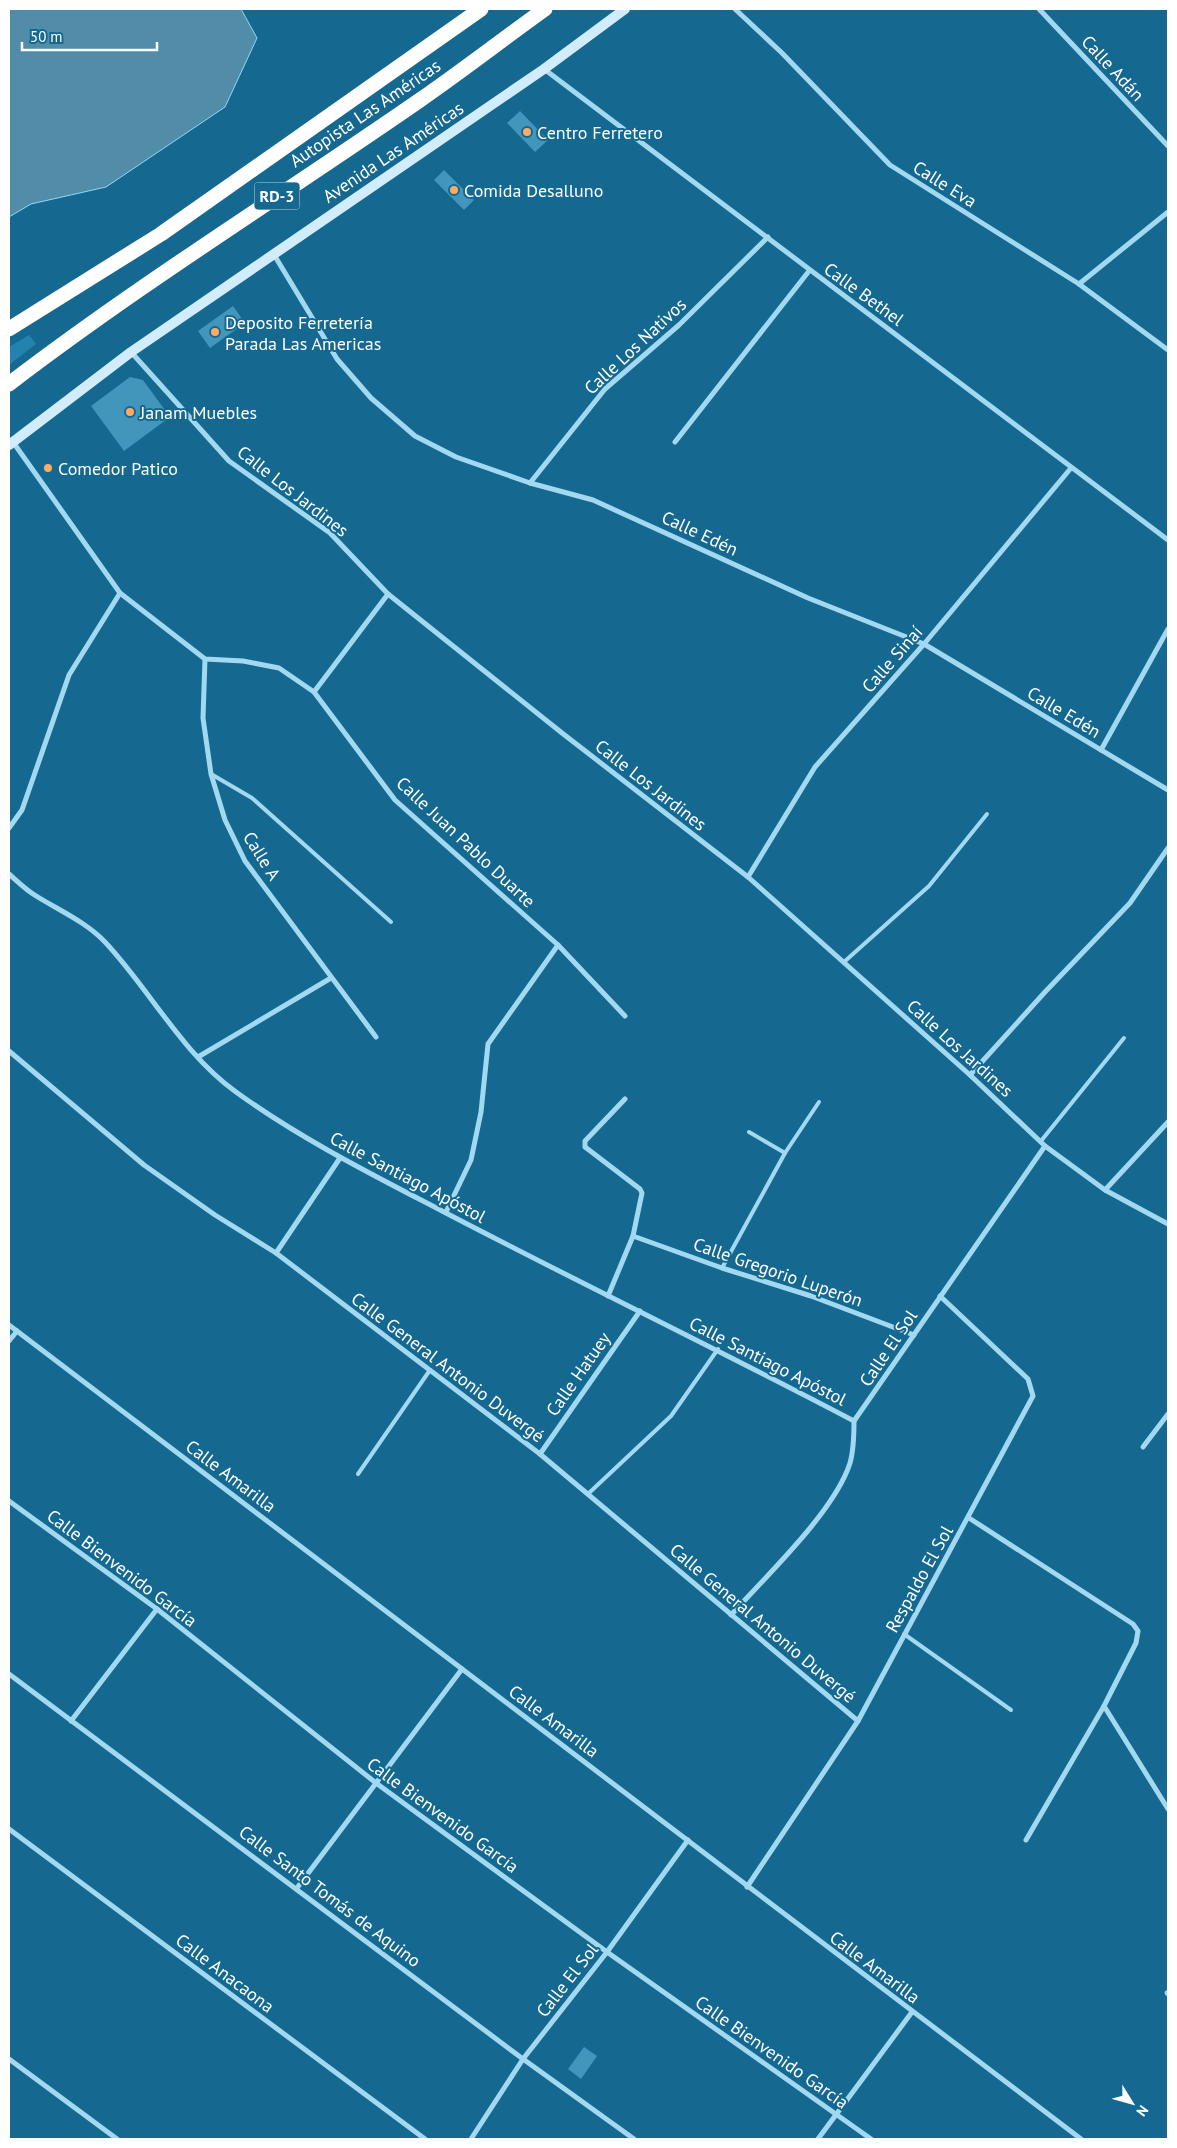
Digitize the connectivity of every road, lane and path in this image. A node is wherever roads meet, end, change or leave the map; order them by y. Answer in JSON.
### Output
{"nodes":[{"id":1,"x":481,"y":9,"type":"edge"},
{"id":2,"x":545,"y":9,"type":"edge"},
{"id":3,"x":625,"y":9,"type":"edge"},
{"id":4,"x":735,"y":9,"type":"edge"},
{"id":5,"x":1038,"y":9,"type":"edge"},
{"id":6,"x":544,"y":69,"type":"junction"},
{"id":7,"x":1168,"y":146,"type":"edge"},
{"id":8,"x":1168,"y":212,"type":"edge"},
{"id":9,"x":768,"y":238,"type":"junction"},
{"id":10,"x":273,"y":253,"type":"junction"},
{"id":11,"x":809,"y":271,"type":"junction"},
{"id":12,"x":1078,"y":284,"type":"junction"},
{"id":13,"x":9,"y":329,"type":"edge"},
{"id":14,"x":1168,"y":350,"type":"edge"},
{"id":15,"x":131,"y":352,"type":"junction"},
{"id":16,"x":9,"y":384,"type":"edge"},
{"id":17,"x":675,"y":442,"type":"dead end"},
{"id":18,"x":10,"y":443,"type":"edge"},
{"id":19,"x":1071,"y":468,"type":"junction"},
{"id":20,"x":530,"y":483,"type":"junction"},
{"id":21,"x":1168,"y":540,"type":"edge"},
{"id":22,"x":120,"y":593,"type":"junction"},
{"id":23,"x":388,"y":594,"type":"junction"},
{"id":24,"x":1168,"y":629,"type":"edge"},
{"id":25,"x":924,"y":644,"type":"junction"},
{"id":26,"x":205,"y":659,"type":"junction"},
{"id":27,"x":314,"y":692,"type":"junction"},
{"id":28,"x":1101,"y":750,"type":"junction"},
{"id":29,"x":211,"y":774,"type":"junction"},
{"id":30,"x":1168,"y":790,"type":"edge"},
{"id":31,"x":987,"y":814,"type":"dead end"},
{"id":32,"x":9,"y":828,"type":"edge"},
{"id":33,"x":1168,"y":848,"type":"edge"},
{"id":34,"x":9,"y":874,"type":"edge"},
{"id":35,"x":748,"y":877,"type":"junction"},
{"id":36,"x":391,"y":922,"type":"dead end"},
{"id":37,"x":558,"y":945,"type":"junction"},
{"id":38,"x":844,"y":962,"type":"junction"},
{"id":39,"x":332,"y":978,"type":"junction"},
{"id":40,"x":625,"y":1016,"type":"dead end"},
{"id":41,"x":376,"y":1037,"type":"dead end"},
{"id":42,"x":1124,"y":1038,"type":"dead end"},
{"id":43,"x":9,"y":1051,"type":"edge"},
{"id":44,"x":198,"y":1057,"type":"junction"},
{"id":45,"x":970,"y":1074,"type":"junction"},
{"id":46,"x":625,"y":1100,"type":"dead end"},
{"id":47,"x":819,"y":1102,"type":"dead end"},
{"id":48,"x":1168,"y":1122,"type":"edge"},
{"id":49,"x":749,"y":1132,"type":"dead end"},
{"id":50,"x":1043,"y":1144,"type":"junction"},
{"id":51,"x":785,"y":1153,"type":"junction"},
{"id":52,"x":340,"y":1158,"type":"junction"},
{"id":53,"x":1105,"y":1190,"type":"junction"},
{"id":54,"x":446,"y":1212,"type":"junction"},
{"id":55,"x":1168,"y":1224,"type":"edge"},
{"id":56,"x":633,"y":1236,"type":"junction"},
{"id":57,"x":276,"y":1253,"type":"junction"},
{"id":58,"x":722,"y":1268,"type":"junction"},
{"id":59,"x":608,"y":1296,"type":"junction"},
{"id":60,"x":940,"y":1296,"type":"junction"},
{"id":61,"x":640,"y":1311,"type":"junction"},
{"id":62,"x":9,"y":1325,"type":"edge"},
{"id":63,"x":17,"y":1331,"type":"junction"},
{"id":64,"x":914,"y":1335,"type":"junction"},
{"id":65,"x":9,"y":1341,"type":"edge"},
{"id":66,"x":718,"y":1349,"type":"junction"},
{"id":67,"x":430,"y":1370,"type":"junction"},
{"id":68,"x":1168,"y":1414,"type":"edge"},
{"id":69,"x":854,"y":1421,"type":"junction"},
{"id":70,"x":1144,"y":1447,"type":"dead end"},
{"id":71,"x":540,"y":1454,"type":"junction"},
{"id":72,"x":358,"y":1474,"type":"dead end"},
{"id":73,"x":590,"y":1494,"type":"junction"},
{"id":74,"x":9,"y":1501,"type":"edge"},
{"id":75,"x":969,"y":1518,"type":"junction"},
{"id":76,"x":156,"y":1609,"type":"junction"},
{"id":77,"x":731,"y":1615,"type":"junction"},
{"id":78,"x":904,"y":1634,"type":"junction"},
{"id":79,"x":462,"y":1669,"type":"junction"},
{"id":80,"x":9,"y":1674,"type":"edge"},
{"id":81,"x":1104,"y":1706,"type":"junction"},
{"id":82,"x":1012,"y":1710,"type":"dead end"},
{"id":83,"x":71,"y":1721,"type":"junction"},
{"id":84,"x":858,"y":1721,"type":"junction"},
{"id":85,"x":376,"y":1783,"type":"junction"},
{"id":86,"x":1168,"y":1809,"type":"edge"},
{"id":87,"x":9,"y":1829,"type":"edge"},
{"id":88,"x":688,"y":1840,"type":"junction"},
{"id":89,"x":1026,"y":1840,"type":"dead end"},
{"id":90,"x":747,"y":1887,"type":"junction"},
{"id":91,"x":297,"y":1888,"type":"junction"},
{"id":92,"x":607,"y":1952,"type":"junction"},
{"id":93,"x":912,"y":2012,"type":"junction"},
{"id":94,"x":9,"y":2059,"type":"edge"},
{"id":95,"x":523,"y":2059,"type":"junction"},
{"id":96,"x":836,"y":2114,"type":"junction"},
{"id":97,"x":116,"y":2139,"type":"edge"},
{"id":98,"x":425,"y":2139,"type":"edge"},
{"id":99,"x":471,"y":2139,"type":"edge"},
{"id":100,"x":634,"y":2139,"type":"edge"},
{"id":101,"x":818,"y":2139,"type":"edge"},
{"id":102,"x":871,"y":2139,"type":"edge"},
{"id":103,"x":1081,"y":2139,"type":"edge"}],
"edges":[{"from":1,"to":13,"type":"highway","name":"Autopista Las Américas","number":"RD-3"},
{"from":2,"to":16,"type":"highway","name":"Autopista Las Américas","number":"RD-3"},
{"from":3,"to":6,"type":"main road","name":"Avenida Las Américas"},
{"from":4,"to":12,"type":"street","name":"Calle Eva"},
{"from":5,"to":7,"type":"street","name":"Calle Adán"},
{"from":6,"to":9,"type":"street","name":"Calle Bethel"},
{"from":6,"to":10,"type":"main road","name":"Avenida Las Américas"},
{"from":8,"to":12,"type":"street"},
{"from":9,"to":11,"type":"street","name":"Calle Bethel"},
{"from":9,"to":20,"type":"street","name":"Calle Los Nativos"},
{"from":10,"to":15,"type":"main road","name":"Avenida Las Américas"},
{"from":10,"to":20,"type":"street","name":"Calle Edén"},
{"from":11,"to":17,"type":"street"},
{"from":11,"to":19,"type":"street","name":"Calle Bethel"},
{"from":12,"to":14,"type":"street","name":"Calle Eva"},
{"from":15,"to":18,"type":"main road","name":"Avenida Las Américas"},
{"from":15,"to":23,"type":"street","name":"Calle Los Jardines"},
{"from":18,"to":22,"type":"street"},
{"from":19,"to":21,"type":"street","name":"Calle Bethel"},
{"from":19,"to":25,"type":"street","name":"Calle Sinaí"},
{"from":20,"to":25,"type":"street","name":"Calle Edén"},
{"from":22,"to":26,"type":"street"},
{"from":22,"to":32,"type":"street"},
{"from":23,"to":27,"type":"street"},
{"from":23,"to":35,"type":"street","name":"Calle Los Jardines"},
{"from":24,"to":28,"type":"street"},
{"from":25,"to":28,"type":"street","name":"Calle Edén"},
{"from":25,"to":35,"type":"street","name":"Calle Sinaí"},
{"from":26,"to":27,"type":"street","name":"Calle Juan Pablo Duarte"},
{"from":26,"to":29,"type":"street","name":"Calle A"},
{"from":27,"to":37,"type":"street","name":"Calle Juan Pablo Duarte"},
{"from":28,"to":30,"type":"street","name":"Calle Edén"},
{"from":29,"to":36,"type":"lane"},
{"from":29,"to":39,"type":"street","name":"Calle A"},
{"from":31,"to":38,"type":"lane"},
{"from":33,"to":45,"type":"street"},
{"from":34,"to":44,"type":"street","name":"Calle Santiago Apóstol"},
{"from":35,"to":38,"type":"street","name":"Calle Los Jardines"},
{"from":37,"to":40,"type":"street","name":"Calle Juan Pablo Duarte"},
{"from":37,"to":54,"type":"street"},
{"from":38,"to":45,"type":"street","name":"Calle Los Jardines"},
{"from":39,"to":41,"type":"street","name":"Calle A"},
{"from":39,"to":44,"type":"street"},
{"from":42,"to":50,"type":"lane"},
{"from":43,"to":57,"type":"street","name":"Calle General Antonio Duvergé"},
{"from":44,"to":52,"type":"street","name":"Calle Santiago Apóstol"},
{"from":45,"to":50,"type":"street","name":"Calle Los Jardines"},
{"from":46,"to":56,"type":"street"},
{"from":47,"to":51,"type":"lane"},
{"from":48,"to":53,"type":"street"},
{"from":49,"to":51,"type":"lane"},
{"from":50,"to":53,"type":"street","name":"Calle Los Jardines"},
{"from":50,"to":60,"type":"street","name":"Calle El Sol"},
{"from":51,"to":58,"type":"lane"},
{"from":52,"to":54,"type":"street","name":"Calle Santiago Apóstol"},
{"from":52,"to":57,"type":"street"},
{"from":53,"to":55,"type":"street","name":"Calle Los Jardines"},
{"from":54,"to":59,"type":"street","name":"Calle Santiago Apóstol"},
{"from":56,"to":58,"type":"street","name":"Calle Gregorio Luperón"},
{"from":56,"to":59,"type":"street"},
{"from":57,"to":67,"type":"street","name":"Calle General Antonio Duvergé"},
{"from":58,"to":64,"type":"street","name":"Calle Gregorio Luperón"},
{"from":59,"to":61,"type":"street","name":"Calle Santiago Apóstol"},
{"from":60,"to":64,"type":"street","name":"Calle El Sol"},
{"from":60,"to":75,"type":"street","name":"Respaldo El Sol"},
{"from":61,"to":66,"type":"street","name":"Calle Santiago Apóstol"},
{"from":61,"to":71,"type":"street","name":"Calle Hatuey"},
{"from":62,"to":63,"type":"street","name":"Calle Amarilla"},
{"from":63,"to":65,"type":"street"},
{"from":63,"to":79,"type":"street","name":"Calle Amarilla"},
{"from":64,"to":69,"type":"street","name":"Calle El Sol"},
{"from":66,"to":69,"type":"street","name":"Calle Santiago Apóstol"},
{"from":66,"to":73,"type":"lane"},
{"from":67,"to":71,"type":"street","name":"Calle General Antonio Duvergé"},
{"from":67,"to":72,"type":"lane"},
{"from":68,"to":70,"type":"street"},
{"from":69,"to":77,"type":"street"},
{"from":71,"to":73,"type":"street","name":"Calle General Antonio Duvergé"},
{"from":73,"to":77,"type":"street","name":"Calle General Antonio Duvergé"},
{"from":74,"to":76,"type":"street","name":"Calle Bienvenido García"},
{"from":75,"to":78,"type":"street","name":"Respaldo El Sol"},
{"from":75,"to":81,"type":"street"},
{"from":76,"to":83,"type":"street"},
{"from":76,"to":85,"type":"street","name":"Calle Bienvenido García"},
{"from":77,"to":84,"type":"street","name":"Calle General Antonio Duvergé"},
{"from":78,"to":82,"type":"lane"},
{"from":78,"to":84,"type":"street","name":"Respaldo El Sol"},
{"from":79,"to":85,"type":"street"},
{"from":79,"to":88,"type":"street","name":"Calle Amarilla"},
{"from":80,"to":83,"type":"street","name":"Calle Santo Tomás de Aquino"},
{"from":81,"to":86,"type":"street"},
{"from":81,"to":89,"type":"street"},
{"from":83,"to":91,"type":"street","name":"Calle Santo Tomás de Aquino"},
{"from":84,"to":90,"type":"street","name":"Respaldo El Sol"},
{"from":85,"to":91,"type":"street"},
{"from":85,"to":92,"type":"street","name":"Calle Bienvenido García"},
{"from":87,"to":98,"type":"street","name":"Calle Anacaona"},
{"from":88,"to":90,"type":"street","name":"Calle Amarilla"},
{"from":88,"to":92,"type":"street","name":"Calle El Sol"},
{"from":90,"to":93,"type":"street","name":"Calle Amarilla"},
{"from":91,"to":95,"type":"street","name":"Calle Santo Tomás de Aquino"},
{"from":92,"to":95,"type":"street","name":"Calle El Sol"},
{"from":92,"to":96,"type":"street","name":"Calle Bienvenido García"},
{"from":93,"to":96,"type":"street"},
{"from":93,"to":103,"type":"street","name":"Calle Amarilla"},
{"from":94,"to":97,"type":"street"},
{"from":95,"to":99,"type":"street","name":"Calle El Sol"},
{"from":95,"to":100,"type":"street","name":"Calle Santo Tomás de Aquino"},
{"from":96,"to":101,"type":"street"},
{"from":96,"to":102,"type":"street","name":"Calle Bienvenido García"}]}
